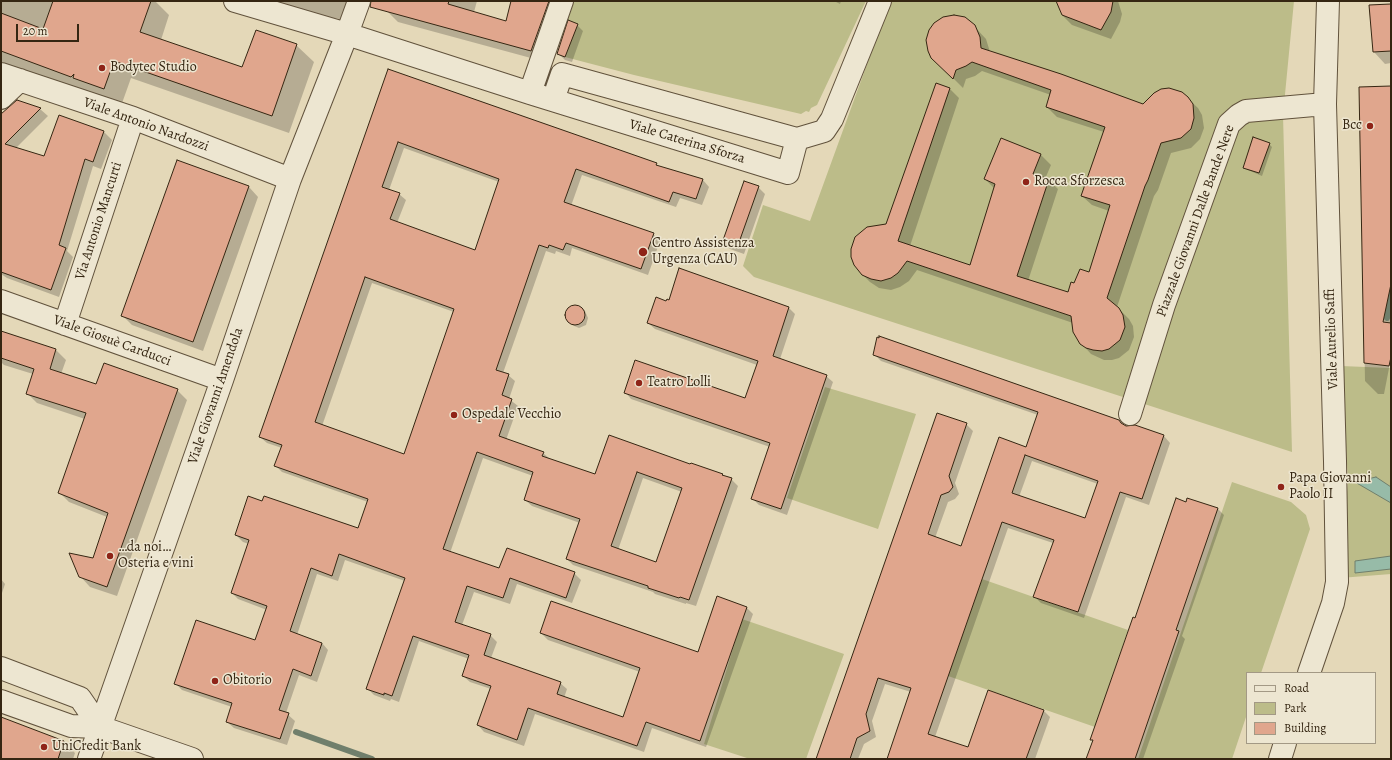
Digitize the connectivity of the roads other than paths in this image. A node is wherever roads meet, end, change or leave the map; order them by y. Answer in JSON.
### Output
{"nodes":[{"id":1,"x":235,"y":1,"type":"edge"},
{"id":2,"x":359,"y":1,"type":"edge"},
{"id":3,"x":562,"y":1,"type":"edge"},
{"id":4,"x":880,"y":1,"type":"edge"},
{"id":5,"x":1328,"y":1,"type":"edge"},
{"id":6,"x":347,"y":34,"type":"junction"},
{"id":7,"x":10,"y":77,"type":"edge"},
{"id":8,"x":530,"y":93,"type":"junction"},
{"id":9,"x":1,"y":98,"type":"edge"},
{"id":10,"x":553,"y":100,"type":"junction"},
{"id":11,"x":1325,"y":104,"type":"junction"},
{"id":12,"x":133,"y":118,"type":"junction"},
{"id":13,"x":797,"y":139,"type":"junction"},
{"id":14,"x":290,"y":179,"type":"junction"},
{"id":15,"x":1,"y":301,"type":"edge"},
{"id":16,"x":65,"y":324,"type":"junction"},
{"id":17,"x":222,"y":380,"type":"junction"},
{"id":18,"x":1130,"y":414,"type":"dead end"},
{"id":19,"x":1,"y":668,"type":"edge"},
{"id":20,"x":1309,"y":672,"type":"edge"},
{"id":21,"x":1,"y":701,"type":"edge"},
{"id":22,"x":100,"y":728,"type":"junction"},
{"id":23,"x":1286,"y":744,"type":"edge"},
{"id":24,"x":89,"y":759,"type":"edge"},
{"id":25,"x":192,"y":759,"type":"edge"},
{"id":26,"x":1280,"y":759,"type":"edge"}],
"edges":[{"from":1,"to":6,"type":"street","name":"Viale Caterina Sforza"},
{"from":2,"to":6,"type":"street","name":"Viale Giovanni Amendola"},
{"from":3,"to":8,"type":"street"},
{"from":4,"to":13,"type":"street"},
{"from":5,"to":11,"type":"street","name":"Viale Aurelio Saffi"},
{"from":6,"to":8,"type":"street","name":"Viale Caterina Sforza"},
{"from":6,"to":14,"type":"street","name":"Viale Giovanni Amendola"},
{"from":7,"to":9,"type":"street"},
{"from":7,"to":12,"type":"street","name":"Viale Antonio Nardozzi"},
{"from":8,"to":10,"type":"street","name":"Viale Caterina Sforza"},
{"from":10,"to":13,"type":"street"},
{"from":10,"to":13,"type":"street","name":"Viale Caterina Sforza"},
{"from":11,"to":18,"type":"street","name":"Piazzale Giovanni Dalle Bande Nere"},
{"from":11,"to":20,"type":"street","name":"Viale Aurelio Saffi"},
{"from":12,"to":14,"type":"street","name":"Viale Antonio Nardozzi"},
{"from":12,"to":16,"type":"street","name":"Via Antonio Mancurti"},
{"from":14,"to":17,"type":"street","name":"Viale Giovanni Amendola"},
{"from":15,"to":16,"type":"street","name":"Viale Giosuè Carducci"},
{"from":16,"to":17,"type":"street","name":"Viale Giosuè Carducci"},
{"from":17,"to":22,"type":"street","name":"Viale Giovanni Amendola"},
{"from":19,"to":22,"type":"street"},
{"from":21,"to":22,"type":"street"},
{"from":22,"to":24,"type":"street","name":"Viale Giovanni Amendola"},
{"from":22,"to":25,"type":"street"},
{"from":23,"to":26,"type":"street"}]}
